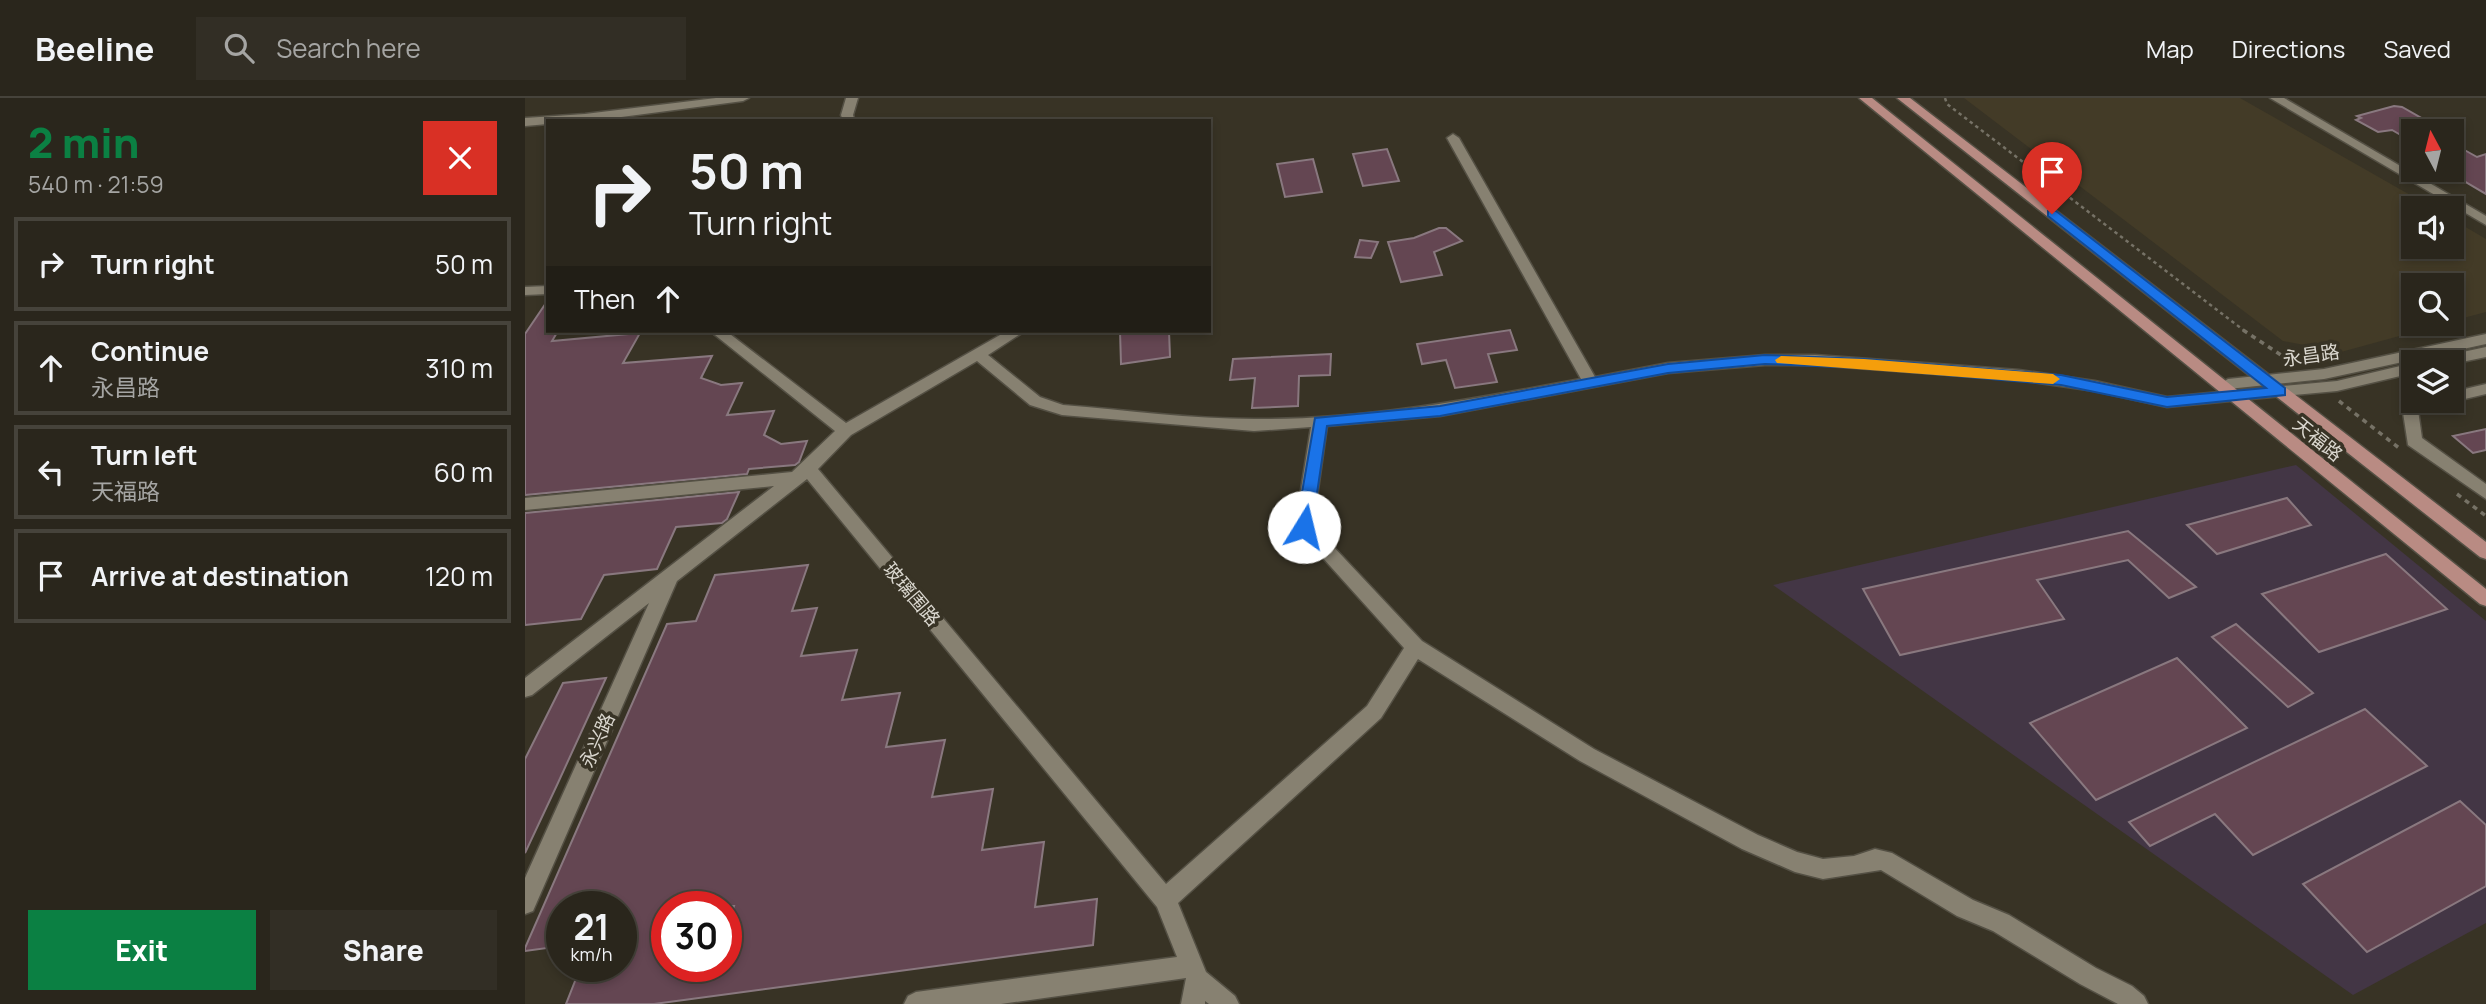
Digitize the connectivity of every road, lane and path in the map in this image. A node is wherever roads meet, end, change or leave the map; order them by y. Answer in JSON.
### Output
{"nodes":[{"id":1,"x":631,"y":98,"type":"edge"},
{"id":2,"x":743,"y":98,"type":"edge"},
{"id":3,"x":852,"y":98,"type":"edge"},
{"id":4,"x":1865,"y":98,"type":"edge"},
{"id":5,"x":1903,"y":98,"type":"edge"},
{"id":6,"x":1912,"y":98,"type":"edge"},
{"id":7,"x":1945,"y":98,"type":"edge"},
{"id":8,"x":2276,"y":98,"type":"edge"},
{"id":9,"x":649,"y":110,"type":"junction"},
{"id":10,"x":1924,"y":114,"type":"junction"},
{"id":11,"x":556,"y":119,"type":"edge"},
{"id":12,"x":848,"y":119,"type":"edge"},
{"id":13,"x":546,"y":120,"type":"edge"},
{"id":14,"x":525,"y":122,"type":"edge"},
{"id":15,"x":1453,"y":138,"type":"dead end"},
{"id":16,"x":2486,"y":221,"type":"edge"},
{"id":17,"x":537,"y":291,"type":"edge"},
{"id":18,"x":525,"y":308,"type":"edge"},
{"id":19,"x":720,"y":333,"type":"edge"},
{"id":20,"x":1014,"y":333,"type":"edge"},
{"id":21,"x":2486,"y":339,"type":"edge"},
{"id":22,"x":2486,"y":352,"type":"edge"},
{"id":23,"x":977,"y":354,"type":"junction"},
{"id":24,"x":2464,"y":357,"type":"edge"},
{"id":25,"x":2401,"y":370,"type":"edge"},
{"id":26,"x":2266,"y":380,"type":"junction"},
{"id":27,"x":2319,"y":381,"type":"junction"},
{"id":28,"x":1591,"y":383,"type":"junction"},
{"id":29,"x":2220,"y":385,"type":"junction"},
{"id":30,"x":2486,"y":389,"type":"edge"},
{"id":31,"x":2280,"y":391,"type":"junction"},
{"id":32,"x":2131,"y":394,"type":"junction"},
{"id":33,"x":2464,"y":394,"type":"edge"},
{"id":34,"x":2234,"y":396,"type":"junction"},
{"id":35,"x":2411,"y":413,"type":"edge"},
{"id":36,"x":1320,"y":421,"type":"junction"},
{"id":37,"x":845,"y":431,"type":"junction"},
{"id":38,"x":2401,"y":450,"type":"dead end"},
{"id":39,"x":803,"y":474,"type":"junction"},
{"id":40,"x":2454,"y":491,"type":"dead end"},
{"id":41,"x":2486,"y":493,"type":"edge"},
{"id":42,"x":525,"y":504,"type":"edge"},
{"id":43,"x":2486,"y":516,"type":"edge"},
{"id":44,"x":2486,"y":552,"type":"edge"},
{"id":45,"x":669,"y":578,"type":"junction"},
{"id":46,"x":2486,"y":599,"type":"edge"},
{"id":47,"x":1415,"y":647,"type":"junction"},
{"id":48,"x":525,"y":689,"type":"edge"},
{"id":49,"x":1165,"y":900,"type":"junction"},
{"id":50,"x":525,"y":903,"type":"edge"},
{"id":51,"x":1195,"y":973,"type":"junction"},
{"id":52,"x":916,"y":1004,"type":"edge"},
{"id":53,"x":1193,"y":1004,"type":"edge"},
{"id":54,"x":1227,"y":1004,"type":"edge"},
{"id":55,"x":2136,"y":1004,"type":"edge"}],
"edges":[{"from":1,"to":9,"type":"street"},
{"from":2,"to":9,"type":"street"},
{"from":3,"to":12,"type":"street"},
{"from":4,"to":29,"type":"main road","name":"天福路"},
{"from":5,"to":10,"type":"main road","name":"天福路"},
{"from":6,"to":10,"type":"main road"},
{"from":7,"to":27,"type":"path"},
{"from":8,"to":16,"type":"street"},
{"from":9,"to":11,"type":"street"},
{"from":10,"to":26,"type":"main road","name":"天福路"},
{"from":13,"to":14,"type":"street"},
{"from":15,"to":28,"type":"street"},
{"from":17,"to":18,"type":"street"},
{"from":19,"to":37,"type":"street"},
{"from":20,"to":23,"type":"street"},
{"from":21,"to":27,"type":"street","name":"永昌路"},
{"from":22,"to":24,"type":"street"},
{"from":23,"to":36,"type":"street"},
{"from":23,"to":37,"type":"street"},
{"from":25,"to":27,"type":"street","name":"永昌路"},
{"from":26,"to":27,"type":"street","name":"永昌路"},
{"from":26,"to":29,"type":"street","name":"永昌路"},
{"from":26,"to":31,"type":"main road","name":"天福路"},
{"from":27,"to":31,"type":"street","name":"永昌路"},
{"from":27,"to":38,"type":"path"},
{"from":28,"to":32,"type":"street"},
{"from":28,"to":36,"type":"street"},
{"from":29,"to":32,"type":"street","name":"永昌路"},
{"from":29,"to":34,"type":"main road","name":"天福路"},
{"from":30,"to":33,"type":"street"},
{"from":31,"to":34,"type":"street","name":"永昌路"},
{"from":31,"to":44,"type":"main road","name":"天福路"},
{"from":32,"to":34,"type":"street","name":"永昌路"},
{"from":34,"to":46,"type":"main road","name":"天福路"},
{"from":35,"to":41,"type":"street"},
{"from":36,"to":47,"type":"street"},
{"from":37,"to":39,"type":"street"},
{"from":39,"to":42,"type":"street"},
{"from":39,"to":45,"type":"street"},
{"from":39,"to":49,"type":"street","name":"玻璃围路"},
{"from":40,"to":43,"type":"path"},
{"from":45,"to":48,"type":"street"},
{"from":45,"to":50,"type":"street","name":"永兴路"},
{"from":47,"to":49,"type":"street"},
{"from":47,"to":55,"type":"street"},
{"from":49,"to":51,"type":"street","name":"玻璃围路"},
{"from":51,"to":52,"type":"street"},
{"from":51,"to":53,"type":"street"},
{"from":51,"to":54,"type":"street","name":"玻璃围路"}]}
